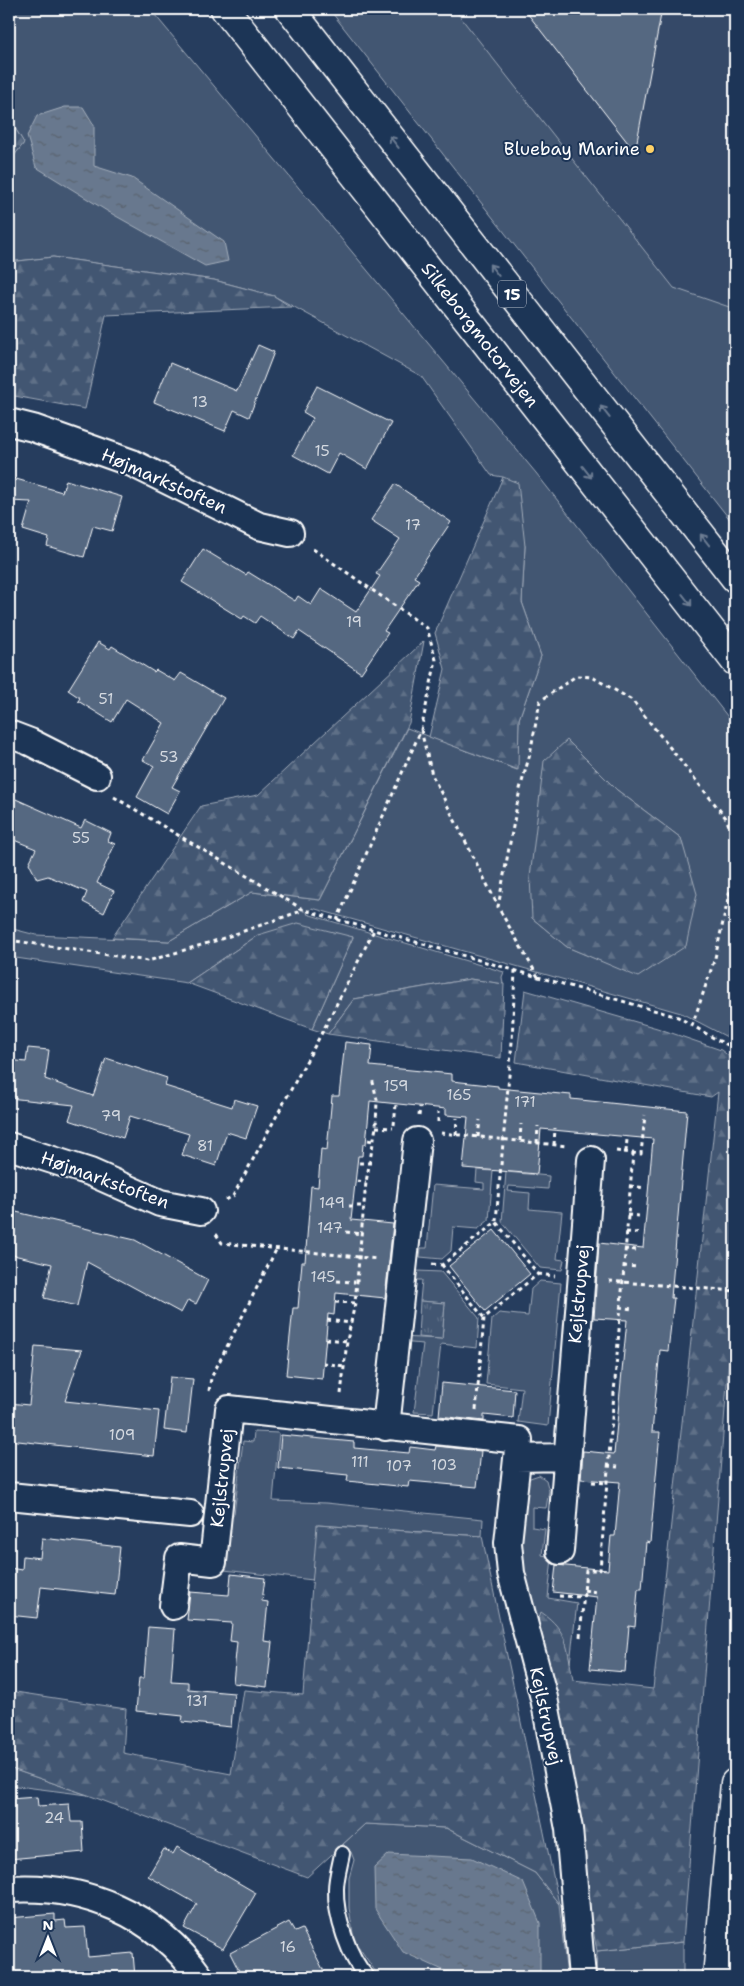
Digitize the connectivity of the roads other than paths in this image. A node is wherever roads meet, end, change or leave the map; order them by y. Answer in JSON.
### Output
{"nodes":[{"id":1,"x":205,"y":9,"type":"edge"},
{"id":2,"x":225,"y":9,"type":"edge"},
{"id":3,"x":290,"y":9,"type":"edge"},
{"id":4,"x":439,"y":281,"type":"junction"},
{"id":5,"x":9,"y":422,"type":"edge"},
{"id":6,"x":290,"y":533,"type":"road end"},
{"id":7,"x":735,"y":578,"type":"edge"},
{"id":8,"x":735,"y":661,"type":"edge"},
{"id":9,"x":9,"y":734,"type":"edge"},
{"id":10,"x":98,"y":776,"type":"road end"},
{"id":11,"x":419,"y":1134,"type":"road end"},
{"id":12,"x":9,"y":1146,"type":"edge"},
{"id":13,"x":600,"y":1155,"type":"road end"},
{"id":14,"x":201,"y":1211,"type":"road end"},
{"id":15,"x":386,"y":1427,"type":"junction"},
{"id":16,"x":567,"y":1457,"type":"junction"},
{"id":17,"x":517,"y":1458,"type":"junction"},
{"id":18,"x":9,"y":1496,"type":"edge"},
{"id":19,"x":190,"y":1514,"type":"dead end"},
{"id":20,"x":560,"y":1551,"type":"dead end"},
{"id":21,"x":173,"y":1606,"type":"dead end"},
{"id":22,"x":735,"y":1783,"type":"edge"},
{"id":23,"x":342,"y":1854,"type":"dead end"},
{"id":24,"x":9,"y":1889,"type":"edge"},
{"id":25,"x":200,"y":1977,"type":"edge"},
{"id":26,"x":367,"y":1977,"type":"edge"},
{"id":27,"x":582,"y":1977,"type":"edge"},
{"id":28,"x":717,"y":1977,"type":"edge"}],
"edges":[{"from":1,"to":4,"type":"main road"},
{"from":2,"to":4,"type":"main road","name":"Silkeborgmotorvejen"},
{"from":7,"to":3,"type":"main road","number":"15","one_way":true},
{"from":4,"to":8,"type":"main road","name":"Silkeborgmotorvejen","one_way":true},
{"from":5,"to":6,"type":"street","name":"Højmarkstoften"},
{"from":9,"to":10,"type":"street"},
{"from":11,"to":15,"type":"street"},
{"from":12,"to":14,"type":"street","name":"Højmarkstoften"},
{"from":13,"to":16,"type":"street","name":"Kejlstrupvej"},
{"from":15,"to":17,"type":"street","name":"Kejlstrupvej"},
{"from":15,"to":21,"type":"street","name":"Kejlstrupvej"},
{"from":16,"to":17,"type":"street"},
{"from":16,"to":20,"type":"street","name":"Kejlstrupvej"},
{"from":17,"to":27,"type":"street","name":"Kejlstrupvej"},
{"from":18,"to":19,"type":"street"},
{"from":22,"to":28,"type":"main road"},
{"from":23,"to":26,"type":"lane"},
{"from":24,"to":25,"type":"street"}]}
